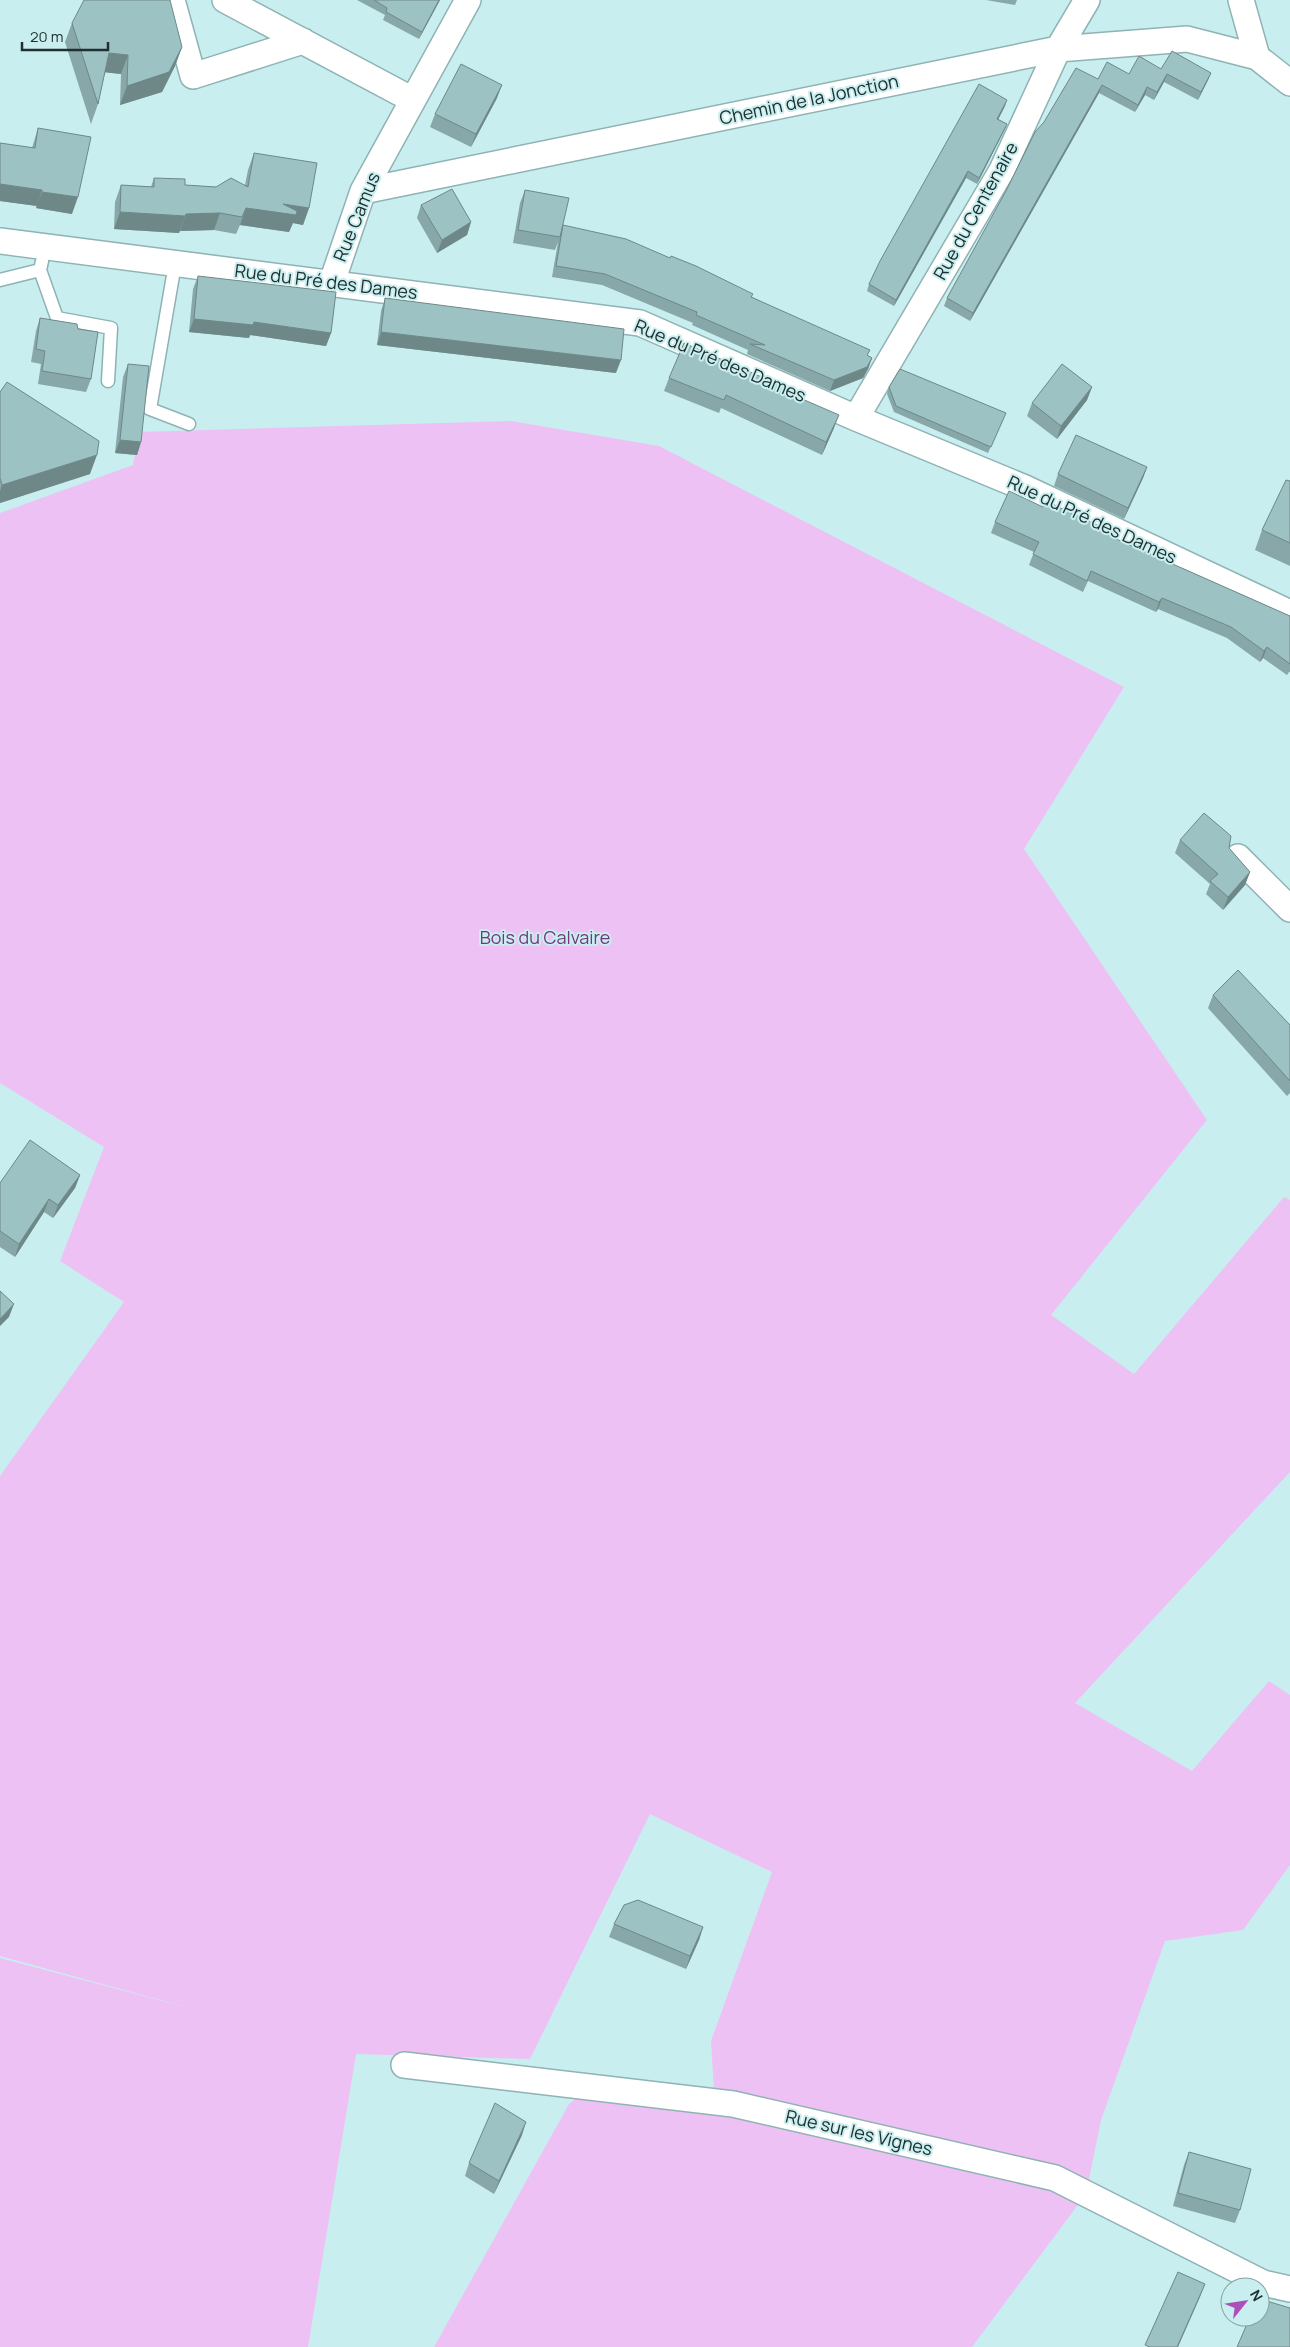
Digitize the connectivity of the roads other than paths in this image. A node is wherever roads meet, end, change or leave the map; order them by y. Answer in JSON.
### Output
{"nodes":[{"id":1,"x":172,"y":0,"type":"edge"},
{"id":2,"x":225,"y":0,"type":"edge"},
{"id":3,"x":468,"y":0,"type":"edge"},
{"id":4,"x":1087,"y":0,"type":"edge"},
{"id":5,"x":1241,"y":0,"type":"edge"},
{"id":6,"x":303,"y":42,"type":"junction"},
{"id":7,"x":1058,"y":49,"type":"junction"},
{"id":8,"x":1257,"y":57,"type":"junction"},
{"id":9,"x":1290,"y":83,"type":"edge"},
{"id":10,"x":414,"y":100,"type":"junction"},
{"id":11,"x":364,"y":192,"type":"junction"},
{"id":12,"x":6,"y":245,"type":"edge"},
{"id":13,"x":42,"y":258,"type":"junction"},
{"id":14,"x":175,"y":264,"type":"junction"},
{"id":15,"x":0,"y":280,"type":"edge"},
{"id":16,"x":332,"y":282,"type":"junction"},
{"id":17,"x":108,"y":382,"type":"dead end"},
{"id":18,"x":856,"y":418,"type":"junction"},
{"id":19,"x":189,"y":424,"type":"dead end"},
{"id":20,"x":1290,"y":613,"type":"edge"},
{"id":21,"x":1238,"y":857,"type":"edge"},
{"id":22,"x":1290,"y":909,"type":"edge"},
{"id":23,"x":404,"y":2065,"type":"dead end"},
{"id":24,"x":1290,"y":2288,"type":"edge"}],
"edges":[{"from":1,"to":6,"type":"street"},
{"from":2,"to":6,"type":"street"},
{"from":3,"to":10,"type":"street","name":"Rue Camus"},
{"from":4,"to":7,"type":"street","name":"Rue du Centenaire"},
{"from":5,"to":8,"type":"street"},
{"from":6,"to":10,"type":"street"},
{"from":7,"to":8,"type":"street","name":"Chemin de la Jonction"},
{"from":7,"to":11,"type":"street","name":"Chemin de la Jonction"},
{"from":7,"to":18,"type":"street","name":"Rue du Centenaire"},
{"from":8,"to":9,"type":"street","name":"Chemin de la Jonction"},
{"from":10,"to":11,"type":"street","name":"Rue Camus"},
{"from":11,"to":16,"type":"street","name":"Rue Camus"},
{"from":12,"to":13,"type":"street","name":"Rue du Pré des Dames"},
{"from":13,"to":14,"type":"street","name":"Rue du Pré des Dames"},
{"from":13,"to":15,"type":"lane"},
{"from":13,"to":17,"type":"lane"},
{"from":14,"to":16,"type":"street","name":"Rue du Pré des Dames"},
{"from":14,"to":19,"type":"lane"},
{"from":16,"to":18,"type":"street","name":"Rue du Pré des Dames"},
{"from":18,"to":20,"type":"street","name":"Rue du Pré des Dames"},
{"from":21,"to":22,"type":"street"},
{"from":23,"to":24,"type":"street","name":"Rue sur les Vignes"}]}
